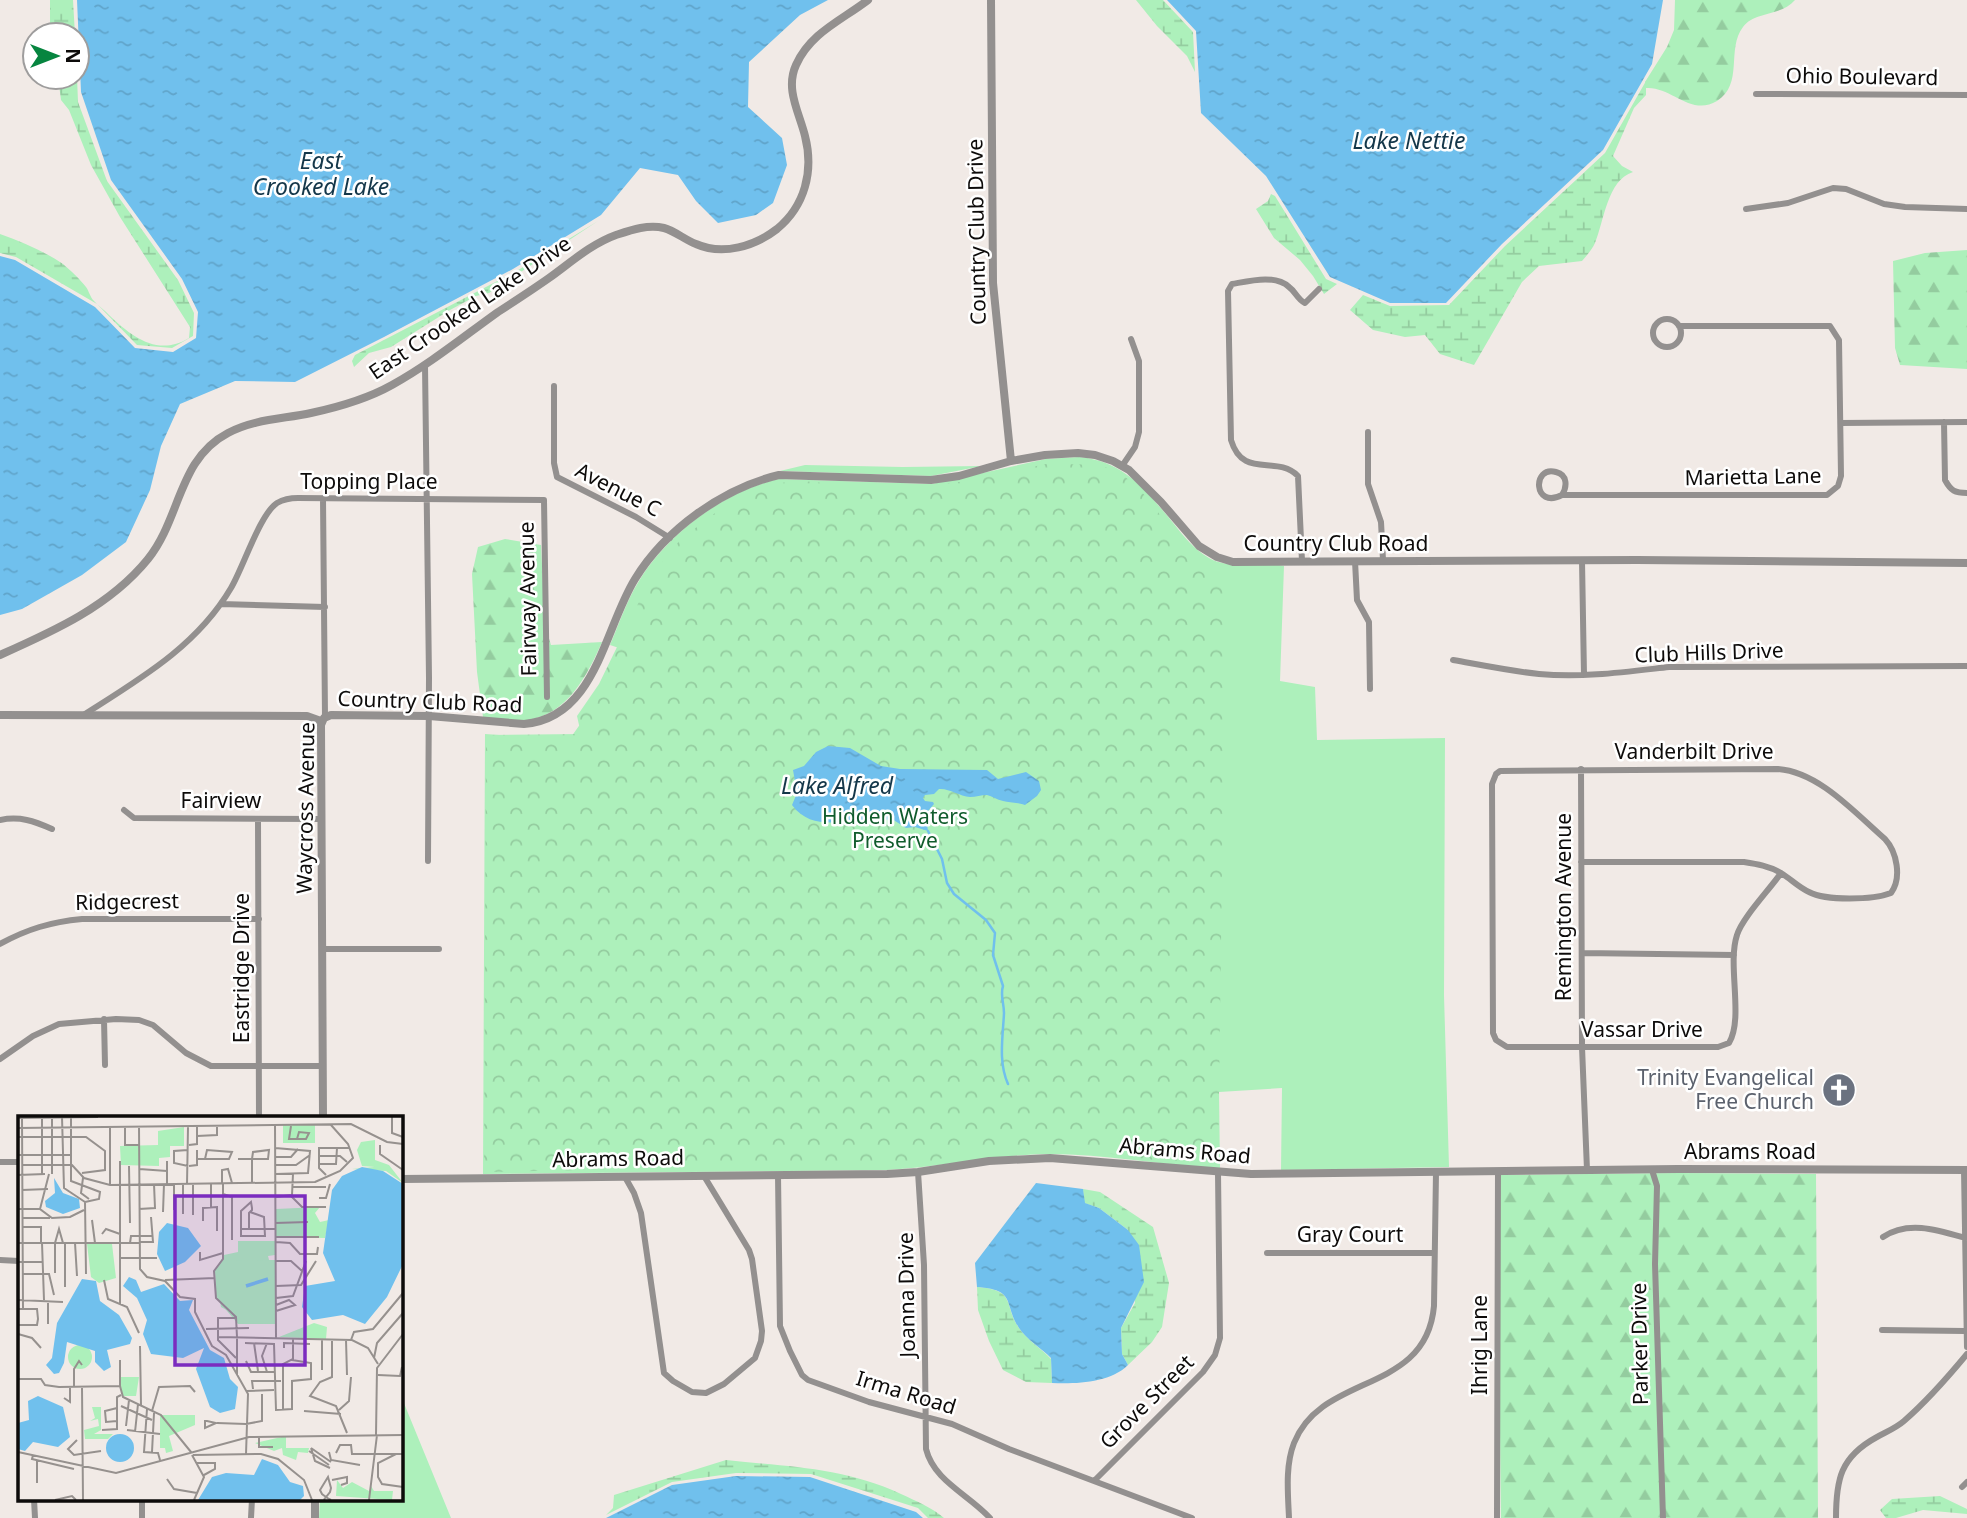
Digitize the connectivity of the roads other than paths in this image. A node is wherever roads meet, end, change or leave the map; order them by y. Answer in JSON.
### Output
{"nodes":[{"id":1,"x":868,"y":0,"type":"edge"},
{"id":2,"x":991,"y":0,"type":"edge"},
{"id":3,"x":1756,"y":94,"type":"dead end"},
{"id":4,"x":1967,"y":95,"type":"edge"},
{"id":5,"x":1746,"y":209,"type":"dead end"},
{"id":6,"x":1967,"y":209,"type":"edge"},
{"id":7,"x":1319,"y":289,"type":"dead end"},
{"id":8,"x":1679,"y":326,"type":"junction"},
{"id":9,"x":1131,"y":339,"type":"dead end"},
{"id":10,"x":425,"y":365,"type":"junction"},
{"id":11,"x":554,"y":386,"type":"dead end"},
{"id":12,"x":1944,"y":422,"type":"junction"},
{"id":13,"x":1967,"y":422,"type":"edge"},
{"id":14,"x":1841,"y":423,"type":"junction"},
{"id":15,"x":1368,"y":432,"type":"dead end"},
{"id":16,"x":1011,"y":461,"type":"junction"},
{"id":17,"x":1122,"y":466,"type":"junction"},
{"id":18,"x":1967,"y":493,"type":"edge"},
{"id":19,"x":1562,"y":495,"type":"junction"},
{"id":20,"x":323,"y":498,"type":"junction"},
{"id":21,"x":427,"y":500,"type":"junction"},
{"id":22,"x":544,"y":500,"type":"joint"},
{"id":23,"x":670,"y":538,"type":"junction"},
{"id":24,"x":1302,"y":561,"type":"junction"},
{"id":25,"x":1355,"y":561,"type":"junction"},
{"id":26,"x":1383,"y":561,"type":"junction"},
{"id":27,"x":1582,"y":561,"type":"junction"},
{"id":28,"x":1967,"y":563,"type":"edge"},
{"id":29,"x":221,"y":604,"type":"junction"},
{"id":30,"x":325,"y":607,"type":"junction"},
{"id":31,"x":0,"y":655,"type":"edge"},
{"id":32,"x":1452,"y":660,"type":"dead end"},
{"id":33,"x":1967,"y":666,"type":"edge"},
{"id":34,"x":1584,"y":675,"type":"junction"},
{"id":35,"x":1370,"y":690,"type":"dead end"},
{"id":36,"x":547,"y":697,"type":"dead end"},
{"id":37,"x":85,"y":714,"type":"junction"},
{"id":38,"x":0,"y":715,"type":"edge"},
{"id":39,"x":429,"y":716,"type":"junction"},
{"id":40,"x":323,"y":719,"type":"junction"},
{"id":41,"x":1581,"y":769,"type":"junction"},
{"id":42,"x":124,"y":810,"type":"dead end"},
{"id":43,"x":258,"y":819,"type":"junction"},
{"id":44,"x":321,"y":819,"type":"junction"},
{"id":45,"x":0,"y":821,"type":"edge"},
{"id":46,"x":52,"y":829,"type":"dead end"},
{"id":47,"x":428,"y":861,"type":"dead end"},
{"id":48,"x":1581,"y":862,"type":"junction"},
{"id":49,"x":1781,"y":873,"type":"junction"},
{"id":50,"x":259,"y":919,"type":"junction"},
{"id":51,"x":0,"y":944,"type":"edge"},
{"id":52,"x":322,"y":949,"type":"junction"},
{"id":53,"x":439,"y":949,"type":"dead end"},
{"id":54,"x":1582,"y":953,"type":"junction"},
{"id":55,"x":1734,"y":955,"type":"junction"},
{"id":56,"x":104,"y":1019,"type":"junction"},
{"id":57,"x":1496,"y":1040,"type":"joint"},
{"id":58,"x":1582,"y":1047,"type":"junction"},
{"id":59,"x":0,"y":1059,"type":"edge"},
{"id":60,"x":105,"y":1065,"type":"dead end"},
{"id":61,"x":323,"y":1066,"type":"junction"},
{"id":62,"x":260,"y":1067,"type":"junction"},
{"id":63,"x":259,"y":1116,"type":"edge"},
{"id":64,"x":323,"y":1116,"type":"edge"},
{"id":65,"x":0,"y":1162,"type":"edge"},
{"id":66,"x":18,"y":1162,"type":"edge"},
{"id":67,"x":1587,"y":1170,"type":"junction"},
{"id":68,"x":1652,"y":1170,"type":"junction"},
{"id":69,"x":1966,"y":1170,"type":"edge"},
{"id":70,"x":1498,"y":1171,"type":"junction"},
{"id":71,"x":918,"y":1172,"type":"junction"},
{"id":72,"x":1436,"y":1172,"type":"junction"},
{"id":73,"x":1218,"y":1173,"type":"junction"},
{"id":74,"x":778,"y":1175,"type":"junction"},
{"id":75,"x":704,"y":1176,"type":"junction"},
{"id":76,"x":625,"y":1177,"type":"junction"},
{"id":77,"x":402,"y":1179,"type":"edge"},
{"id":78,"x":1883,"y":1237,"type":"dead end"},
{"id":79,"x":1965,"y":1238,"type":"junction"},
{"id":80,"x":1434,"y":1252,"type":"junction"},
{"id":81,"x":1267,"y":1253,"type":"dead end"},
{"id":82,"x":0,"y":1260,"type":"edge"},
{"id":83,"x":18,"y":1261,"type":"edge"},
{"id":84,"x":1966,"y":1291,"type":"edge"},
{"id":85,"x":1882,"y":1330,"type":"dead end"},
{"id":86,"x":1965,"y":1331,"type":"edge"},
{"id":87,"x":1967,"y":1347,"type":"edge"},
{"id":88,"x":1967,"y":1354,"type":"edge"},
{"id":89,"x":926,"y":1416,"type":"junction"},
{"id":90,"x":1095,"y":1480,"type":"junction"},
{"id":91,"x":34,"y":1500,"type":"edge"},
{"id":92,"x":142,"y":1500,"type":"edge"},
{"id":93,"x":252,"y":1500,"type":"edge"},
{"id":94,"x":315,"y":1500,"type":"edge"},
{"id":95,"x":35,"y":1518,"type":"edge"},
{"id":96,"x":142,"y":1518,"type":"edge"},
{"id":97,"x":251,"y":1518,"type":"edge"},
{"id":98,"x":315,"y":1518,"type":"edge"},
{"id":99,"x":990,"y":1518,"type":"edge"},
{"id":100,"x":1192,"y":1518,"type":"edge"},
{"id":101,"x":1289,"y":1518,"type":"edge"},
{"id":102,"x":1497,"y":1518,"type":"edge"},
{"id":103,"x":1663,"y":1518,"type":"edge"},
{"id":104,"x":1836,"y":1518,"type":"edge"}],
"edges":[{"from":1,"to":10,"type":"street","name":"East Crooked Lake Drive"},
{"from":2,"to":16,"type":"street","name":"Country Club Drive"},
{"from":3,"to":4,"type":"street","name":"Ohio Boulevard"},
{"from":5,"to":6,"type":"street"},
{"from":7,"to":24,"type":"street"},
{"from":8,"to":8,"type":"street"},
{"from":8,"to":14,"type":"street","name":"Marietta Lane"},
{"from":9,"to":17,"type":"street"},
{"from":10,"to":21,"type":"street"},
{"from":10,"to":31,"type":"street","name":"East Crooked Lake Drive"},
{"from":11,"to":23,"type":"street","name":"Avenue C"},
{"from":12,"to":13,"type":"street"},
{"from":12,"to":14,"type":"street"},
{"from":12,"to":18,"type":"street"},
{"from":14,"to":19,"type":"street","name":"Marietta Lane"},
{"from":15,"to":26,"type":"street"},
{"from":16,"to":17,"type":"street","name":"Country Club Road"},
{"from":16,"to":23,"type":"street","name":"Country Club Road"},
{"from":17,"to":24,"type":"street","name":"Country Club Road"},
{"from":19,"to":19,"type":"street"},
{"from":20,"to":21,"type":"street","name":"Topping Place"},
{"from":20,"to":29,"type":"street","name":"Topping Place"},
{"from":20,"to":30,"type":"street","name":"Waycross Avenue"},
{"from":21,"to":22,"type":"street","name":"Topping Place"},
{"from":21,"to":39,"type":"street"},
{"from":22,"to":36,"type":"street","name":"Fairway Avenue"},
{"from":23,"to":39,"type":"street","name":"Country Club Road"},
{"from":24,"to":25,"type":"street","name":"Country Club Road"},
{"from":25,"to":26,"type":"street","name":"Country Club Road"},
{"from":25,"to":35,"type":"street"},
{"from":26,"to":27,"type":"street","name":"Country Club Road"},
{"from":27,"to":28,"type":"street","name":"Country Club Road"},
{"from":27,"to":34,"type":"street"},
{"from":29,"to":30,"type":"street"},
{"from":29,"to":37,"type":"street","name":"Topping Place"},
{"from":30,"to":40,"type":"street","name":"Waycross Avenue"},
{"from":32,"to":34,"type":"street","name":"Club Hills Drive"},
{"from":33,"to":34,"type":"street","name":"Club Hills Drive"},
{"from":37,"to":38,"type":"street","name":"Country Club Road"},
{"from":37,"to":40,"type":"street","name":"Country Club Road"},
{"from":39,"to":40,"type":"street","name":"Country Club Road"},
{"from":39,"to":47,"type":"street"},
{"from":40,"to":44,"type":"street","name":"Waycross Avenue"},
{"from":41,"to":48,"type":"street","name":"Remington Avenue"},
{"from":41,"to":49,"type":"street","name":"Vanderbilt Drive"},
{"from":41,"to":57,"type":"street","name":"Vanderbilt Drive"},
{"from":42,"to":43,"type":"street","name":"Fairview"},
{"from":43,"to":44,"type":"street","name":"Fairview"},
{"from":43,"to":50,"type":"street","name":"Eastridge Drive"},
{"from":44,"to":52,"type":"street","name":"Waycross Avenue"},
{"from":45,"to":46,"type":"street"},
{"from":48,"to":49,"type":"street","name":"Vanderbilt Drive"},
{"from":48,"to":54,"type":"street","name":"Remington Avenue"},
{"from":49,"to":55,"type":"street","name":"Vassar Drive"},
{"from":50,"to":51,"type":"street","name":"Ridgecrest"},
{"from":50,"to":62,"type":"street","name":"Eastridge Drive"},
{"from":52,"to":53,"type":"street"},
{"from":52,"to":61,"type":"street","name":"Waycross Avenue"},
{"from":54,"to":55,"type":"street"},
{"from":54,"to":58,"type":"street","name":"Remington Avenue"},
{"from":55,"to":58,"type":"street","name":"Vassar Drive"},
{"from":56,"to":59,"type":"street"},
{"from":56,"to":60,"type":"street"},
{"from":56,"to":62,"type":"street"},
{"from":57,"to":58,"type":"street","name":"Vassar Drive"},
{"from":58,"to":67,"type":"street","name":"Remington Avenue"},
{"from":61,"to":62,"type":"street"},
{"from":61,"to":64,"type":"street","name":"Waycross Avenue"},
{"from":62,"to":63,"type":"street","name":"Eastridge Drive"},
{"from":65,"to":66,"type":"street"},
{"from":67,"to":68,"type":"street","name":"Abrams Road"},
{"from":67,"to":70,"type":"street","name":"Abrams Road"},
{"from":68,"to":69,"type":"street","name":"Abrams Road"},
{"from":68,"to":103,"type":"street","name":"Parker Drive"},
{"from":69,"to":79,"type":"street"},
{"from":70,"to":72,"type":"street","name":"Abrams Road"},
{"from":70,"to":102,"type":"street","name":"Ihrig Lane"},
{"from":71,"to":73,"type":"street","name":"Abrams Road"},
{"from":71,"to":74,"type":"street","name":"Abrams Road"},
{"from":71,"to":89,"type":"street","name":"Joanna Drive"},
{"from":72,"to":73,"type":"street","name":"Abrams Road"},
{"from":72,"to":80,"type":"street"},
{"from":73,"to":90,"type":"street","name":"Grove Street"},
{"from":74,"to":75,"type":"street","name":"Abrams Road"},
{"from":74,"to":89,"type":"street","name":"Irma Road"},
{"from":75,"to":76,"type":"street","name":"Abrams Road"},
{"from":75,"to":76,"type":"street"},
{"from":76,"to":77,"type":"street","name":"Abrams Road"},
{"from":78,"to":79,"type":"street"},
{"from":79,"to":84,"type":"street"},
{"from":80,"to":81,"type":"street","name":"Gray Court"},
{"from":80,"to":101,"type":"street"},
{"from":82,"to":83,"type":"street"},
{"from":84,"to":86,"type":"street"},
{"from":85,"to":86,"type":"street"},
{"from":86,"to":87,"type":"street"},
{"from":88,"to":104,"type":"street"},
{"from":89,"to":90,"type":"street","name":"Irma Road"},
{"from":89,"to":99,"type":"street","name":"Joanna Drive"},
{"from":90,"to":100,"type":"street","name":"Irma Road"},
{"from":91,"to":95,"type":"street"},
{"from":92,"to":96,"type":"street"},
{"from":93,"to":97,"type":"street"},
{"from":94,"to":98,"type":"street"}]}
